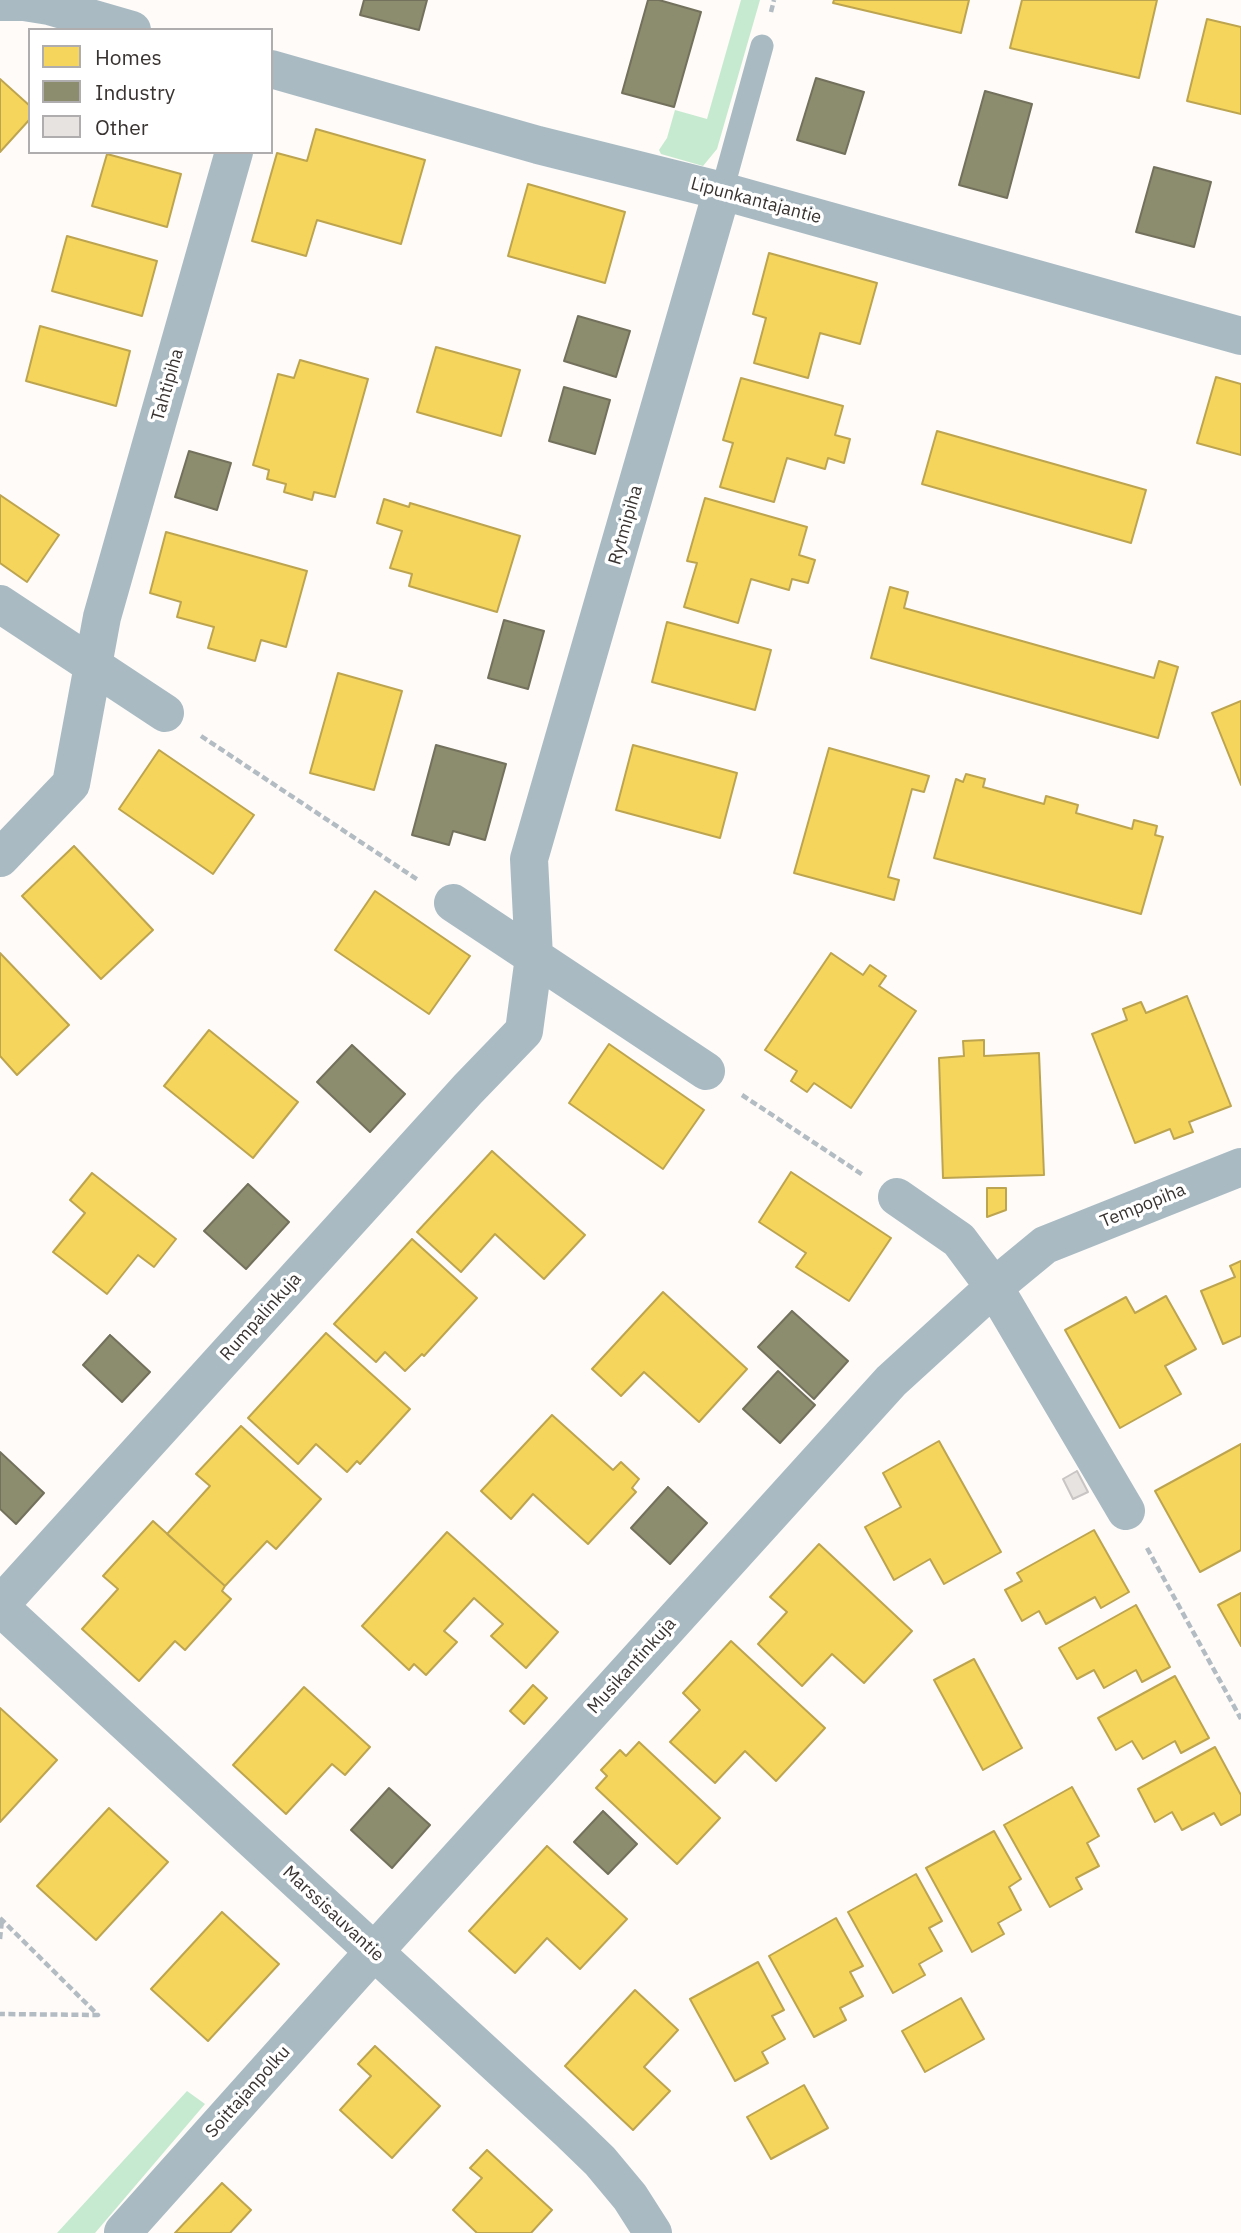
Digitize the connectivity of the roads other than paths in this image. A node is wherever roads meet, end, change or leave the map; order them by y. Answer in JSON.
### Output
{"nodes":[{"id":1,"x":0,"y":2,"type":"edge"},
{"id":2,"x":125,"y":28,"type":"edge"},
{"id":3,"x":762,"y":46,"type":"dead end"},
{"id":4,"x":273,"y":70,"type":"edge"},
{"id":5,"x":233,"y":154,"type":"edge"},
{"id":6,"x":722,"y":191,"type":"junction"},
{"id":7,"x":1241,"y":336,"type":"edge"},
{"id":8,"x":0,"y":604,"type":"edge"},
{"id":9,"x":93,"y":665,"type":"junction"},
{"id":10,"x":165,"y":713,"type":"road end"},
{"id":11,"x":0,"y":858,"type":"edge"},
{"id":12,"x":453,"y":903,"type":"road end"},
{"id":13,"x":534,"y":957,"type":"junction"},
{"id":14,"x":524,"y":1031,"type":"joint"},
{"id":15,"x":706,"y":1071,"type":"road end"},
{"id":16,"x":1241,"y":1167,"type":"edge"},
{"id":17,"x":897,"y":1198,"type":"road end"},
{"id":18,"x":994,"y":1287,"type":"junction"},
{"id":19,"x":1126,"y":1511,"type":"road end"},
{"id":20,"x":0,"y":1606,"type":"edge"},
{"id":21,"x":374,"y":1952,"type":"junction"},
{"id":22,"x":123,"y":2232,"type":"edge"},
{"id":23,"x":653,"y":2233,"type":"edge"}],
"edges":[{"from":1,"to":2,"type":"street"},
{"from":3,"to":6,"type":"lane"},
{"from":4,"to":6,"type":"street","name":"Lipunkantajantie"},
{"from":5,"to":9,"type":"street","name":"Tahtipiha"},
{"from":6,"to":7,"type":"street","name":"Lipunkantajantie"},
{"from":6,"to":13,"type":"street","name":"Rytmipiha"},
{"from":8,"to":9,"type":"street"},
{"from":9,"to":10,"type":"street"},
{"from":9,"to":11,"type":"street","name":"Tahtipiha"},
{"from":12,"to":13,"type":"street"},
{"from":13,"to":14,"type":"street","name":"Rytmipiha"},
{"from":13,"to":15,"type":"street"},
{"from":14,"to":20,"type":"street","name":"Rumpalinkuja"},
{"from":16,"to":18,"type":"street","name":"Tempopiha"},
{"from":17,"to":18,"type":"street"},
{"from":18,"to":19,"type":"street"},
{"from":18,"to":21,"type":"street","name":"Musikantinkuja"},
{"from":20,"to":21,"type":"street","name":"Marssisauvantie"},
{"from":21,"to":22,"type":"street","name":"Soittajanpolku"},
{"from":21,"to":23,"type":"street","name":"Marssisauvantie"}]}
